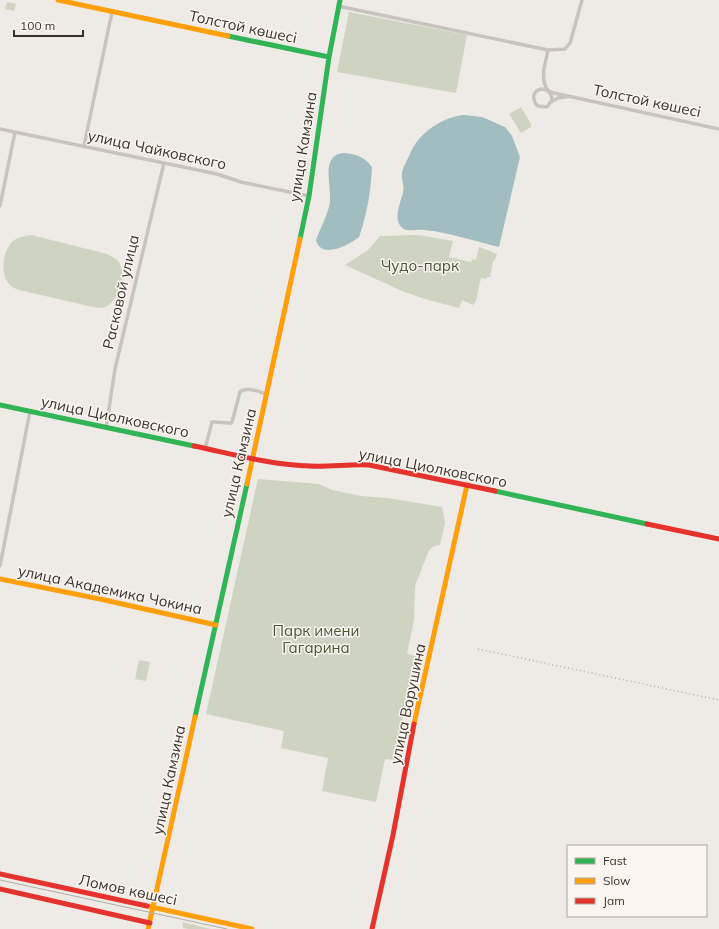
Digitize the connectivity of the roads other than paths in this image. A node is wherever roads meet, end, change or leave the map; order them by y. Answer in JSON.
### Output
{"nodes":[{"id":1,"x":58,"y":0,"type":"edge"},
{"id":2,"x":340,"y":0,"type":"edge"},
{"id":3,"x":582,"y":0,"type":"edge"},
{"id":4,"x":338,"y":6,"type":"junction"},
{"id":5,"x":112,"y":12,"type":"junction"},
{"id":6,"x":548,"y":50,"type":"junction"},
{"id":7,"x":329,"y":57,"type":"junction"},
{"id":8,"x":544,"y":78,"type":"junction"},
{"id":9,"x":537,"y":91,"type":"junction"},
{"id":10,"x":549,"y":91,"type":"junction"},
{"id":11,"x":569,"y":96,"type":"junction"},
{"id":12,"x":551,"y":103,"type":"junction"},
{"id":13,"x":0,"y":129,"type":"edge"},
{"id":14,"x":719,"y":129,"type":"edge"},
{"id":15,"x":15,"y":132,"type":"junction"},
{"id":16,"x":84,"y":146,"type":"junction"},
{"id":17,"x":164,"y":163,"type":"junction"},
{"id":18,"x":309,"y":196,"type":"junction"},
{"id":19,"x":0,"y":206,"type":"edge"},
{"id":20,"x":267,"y":394,"type":"junction"},
{"id":21,"x":0,"y":405,"type":"edge"},
{"id":22,"x":30,"y":411,"type":"junction"},
{"id":23,"x":106,"y":428,"type":"junction"},
{"id":24,"x":205,"y":449,"type":"junction"},
{"id":25,"x":253,"y":459,"type":"junction"},
{"id":26,"x":467,"y":485,"type":"junction"},
{"id":27,"x":719,"y":539,"type":"edge"},
{"id":28,"x":0,"y":566,"type":"edge"},
{"id":29,"x":0,"y":579,"type":"edge"},
{"id":30,"x":216,"y":625,"type":"junction"},
{"id":31,"x":0,"y":874,"type":"edge"},
{"id":32,"x":0,"y":889,"type":"edge"},
{"id":33,"x":153,"y":907,"type":"junction"},
{"id":34,"x":150,"y":923,"type":"junction"},
{"id":35,"x":148,"y":929,"type":"edge"},
{"id":36,"x":252,"y":929,"type":"edge"},
{"id":37,"x":372,"y":929,"type":"edge"}],
"edges":[{"from":1,"to":5,"type":"main road","name":"Толстой көшесі"},
{"from":2,"to":4,"type":"main road","name":"улица Камзина"},
{"from":3,"to":6,"type":"street"},
{"from":4,"to":6,"type":"street"},
{"from":4,"to":7,"type":"main road","name":"улица Камзина"},
{"from":5,"to":7,"type":"main road","name":"Толстой көшесі"},
{"from":5,"to":16,"type":"street"},
{"from":6,"to":8,"type":"street"},
{"from":7,"to":18,"type":"main road","name":"улица Камзина"},
{"from":8,"to":9,"type":"street"},
{"from":8,"to":10,"type":"street"},
{"from":9,"to":10,"type":"street"},
{"from":9,"to":12,"type":"street"},
{"from":10,"to":11,"type":"street","name":"Толстой көшесі"},
{"from":10,"to":12,"type":"street"},
{"from":11,"to":12,"type":"street"},
{"from":11,"to":14,"type":"street","name":"Толстой көшесі"},
{"from":13,"to":15,"type":"street","name":"улица Чайковского"},
{"from":15,"to":16,"type":"street","name":"улица Чайковского"},
{"from":15,"to":19,"type":"street"},
{"from":16,"to":17,"type":"street","name":"улица Чайковского"},
{"from":17,"to":18,"type":"street","name":"улица Чайковского"},
{"from":17,"to":23,"type":"street","name":"Расковой улица"},
{"from":18,"to":20,"type":"main road","name":"улица Камзина"},
{"from":20,"to":24,"type":"street"},
{"from":20,"to":25,"type":"main road","name":"улица Камзина"},
{"from":21,"to":22,"type":"main road","name":"улица Циолковского"},
{"from":22,"to":23,"type":"main road","name":"улица Циолковского"},
{"from":22,"to":28,"type":"street"},
{"from":23,"to":24,"type":"main road","name":"улица Циолковского"},
{"from":24,"to":25,"type":"main road","name":"улица Циолковского"},
{"from":25,"to":26,"type":"main road","name":"улица Циолковского"},
{"from":25,"to":30,"type":"main road","name":"улица Камзина"},
{"from":26,"to":27,"type":"main road","name":"улица Циолковского"},
{"from":26,"to":37,"type":"main road","name":"улица Ворушина"},
{"from":29,"to":30,"type":"main road","name":"улица Академика Чокина"},
{"from":30,"to":33,"type":"main road","name":"улица Камзина"},
{"from":31,"to":33,"type":"main road","name":"Ломов көшесі"},
{"from":32,"to":34,"type":"main road","name":"Ломов көшесі"},
{"from":33,"to":34,"type":"main road","name":"улица Камзина"},
{"from":33,"to":36,"type":"main road","name":"Ломов көшесі"},
{"from":34,"to":35,"type":"main road","name":"улица Камзина"}]}
